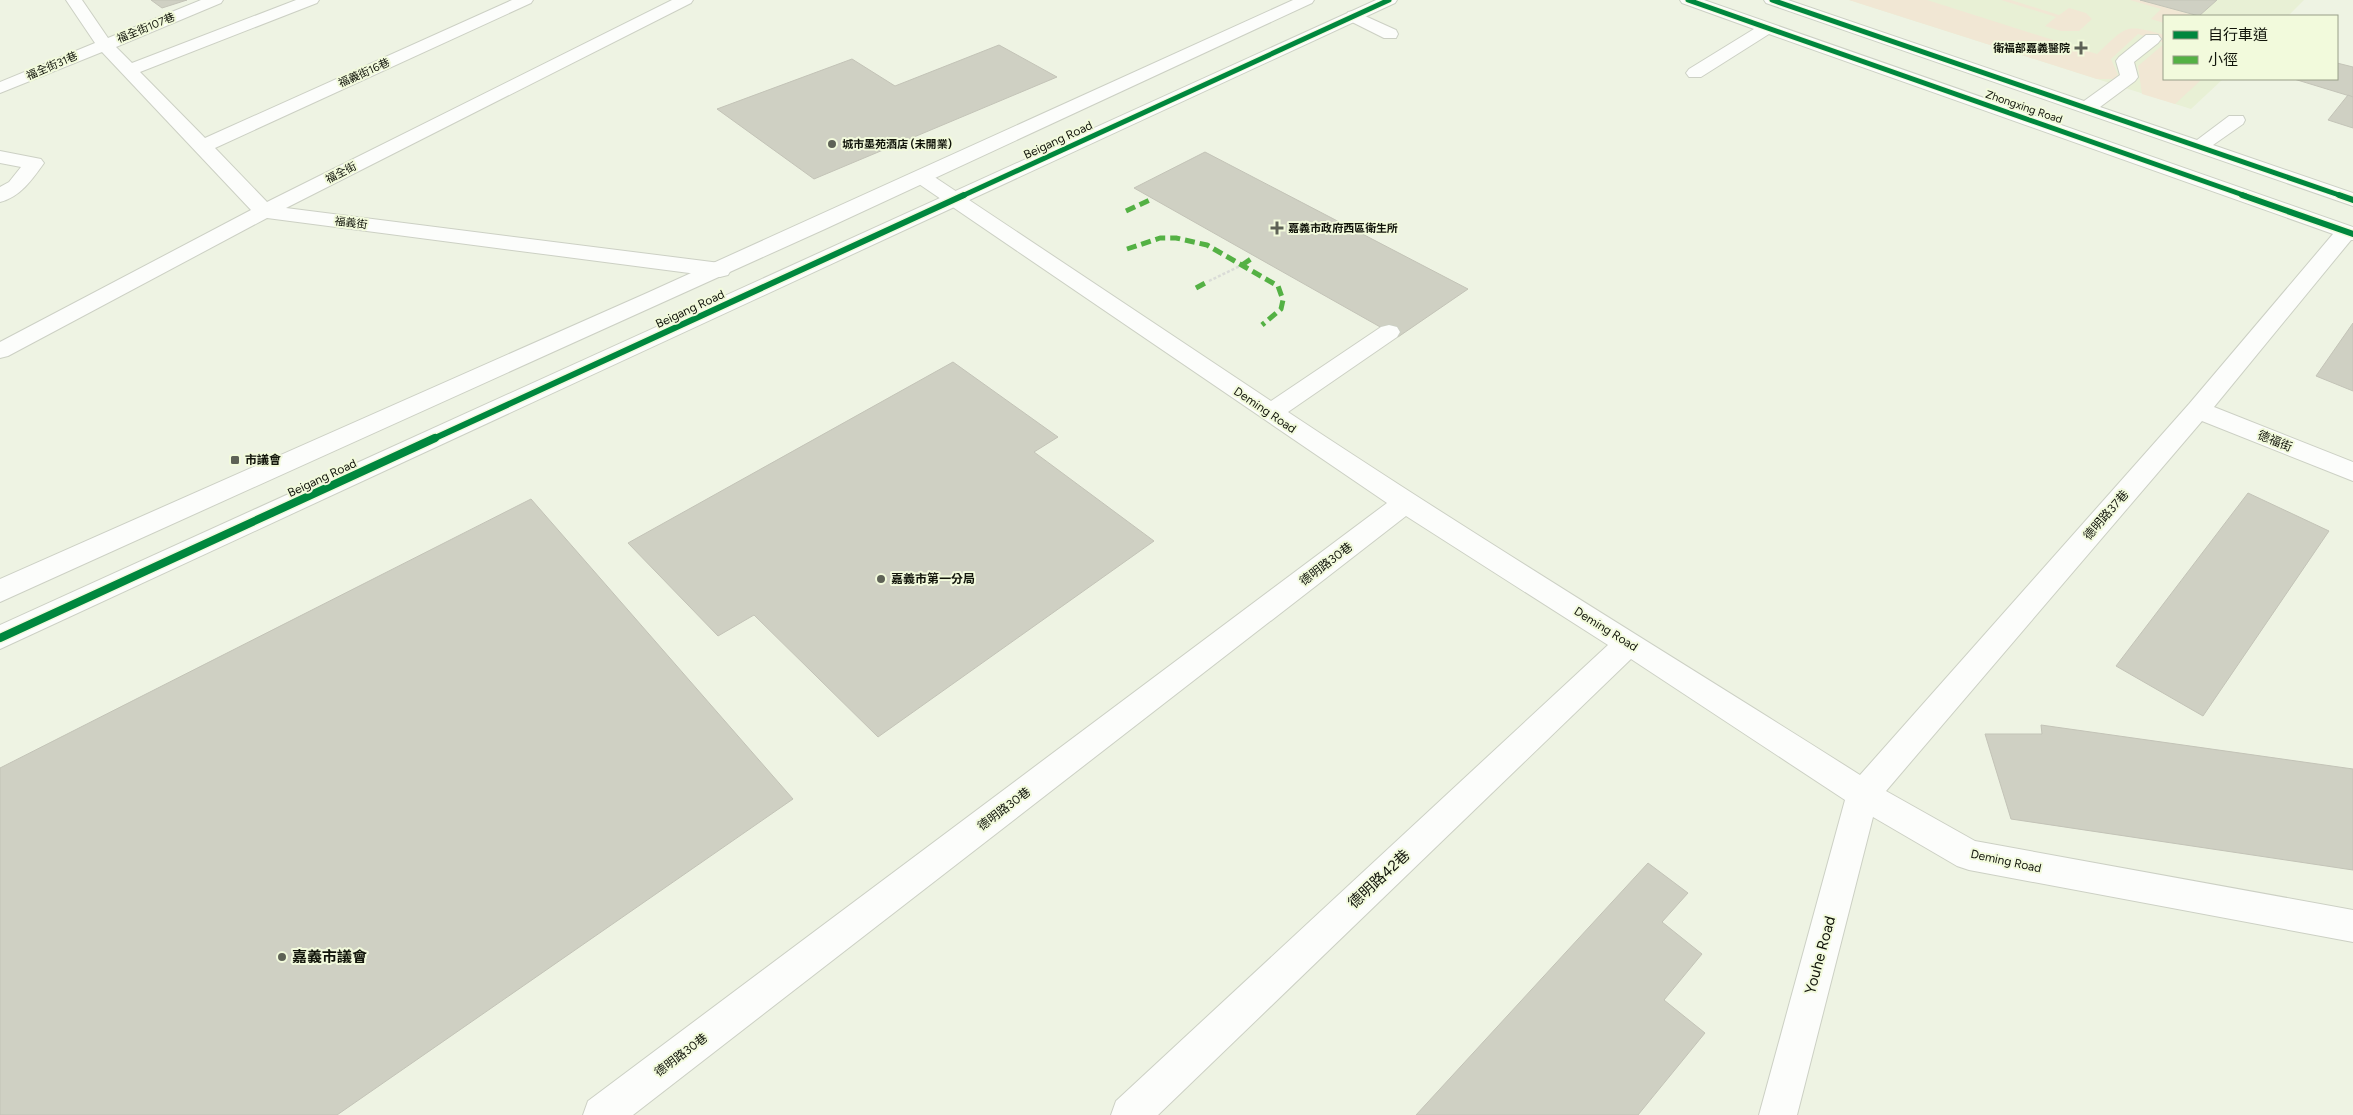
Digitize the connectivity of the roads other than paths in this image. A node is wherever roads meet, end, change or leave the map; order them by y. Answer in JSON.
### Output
{"nodes":[{"id":1,"x":74,"y":0,"type":"edge"},
{"id":2,"x":215,"y":0,"type":"edge"},
{"id":3,"x":311,"y":0,"type":"edge"},
{"id":4,"x":525,"y":0,"type":"edge"},
{"id":5,"x":685,"y":0,"type":"edge"},
{"id":6,"x":1306,"y":0,"type":"edge"},
{"id":7,"x":1389,"y":0,"type":"edge"},
{"id":8,"x":1688,"y":0,"type":"edge"},
{"id":9,"x":1772,"y":0,"type":"edge"},
{"id":10,"x":1354,"y":16,"type":"junction"},
{"id":11,"x":1768,"y":28,"type":"junction"},
{"id":12,"x":1390,"y":34,"type":"dead end"},
{"id":13,"x":2152,"y":39,"type":"dead end"},
{"id":14,"x":104,"y":44,"type":"junction"},
{"id":15,"x":129,"y":70,"type":"junction"},
{"id":16,"x":1695,"y":73,"type":"dead end"},
{"id":17,"x":0,"y":88,"type":"edge"},
{"id":18,"x":2086,"y":108,"type":"junction"},
{"id":19,"x":2236,"y":120,"type":"dead end"},
{"id":20,"x":202,"y":147,"type":"junction"},
{"id":21,"x":2199,"y":147,"type":"junction"},
{"id":22,"x":0,"y":157,"type":"edge"},
{"id":23,"x":923,"y":178,"type":"junction"},
{"id":24,"x":0,"y":196,"type":"edge"},
{"id":25,"x":956,"y":200,"type":"junction"},
{"id":26,"x":2353,"y":200,"type":"edge"},
{"id":27,"x":264,"y":211,"type":"junction"},
{"id":28,"x":2350,"y":233,"type":"edge"},
{"id":29,"x":720,"y":270,"type":"junction"},
{"id":30,"x":1389,"y":332,"type":"dead end"},
{"id":31,"x":0,"y":351,"type":"edge"},
{"id":32,"x":2198,"y":410,"type":"junction"},
{"id":33,"x":1271,"y":413,"type":"junction"},
{"id":34,"x":2353,"y":472,"type":"edge"},
{"id":35,"x":1405,"y":503,"type":"junction"},
{"id":36,"x":0,"y":591,"type":"edge"},
{"id":37,"x":0,"y":638,"type":"edge"},
{"id":38,"x":1629,"y":643,"type":"junction"},
{"id":39,"x":1863,"y":794,"type":"junction"},
{"id":40,"x":2353,"y":926,"type":"edge"},
{"id":41,"x":602,"y":1115,"type":"edge"},
{"id":42,"x":1130,"y":1115,"type":"edge"},
{"id":43,"x":1778,"y":1115,"type":"edge"}],
"edges":[{"from":1,"to":14,"type":"street"},
{"from":2,"to":14,"type":"street","name":"福全街107巷"},
{"from":3,"to":15,"type":"street"},
{"from":4,"to":20,"type":"street","name":"福義街16巷"},
{"from":5,"to":27,"type":"street","name":"福全街"},
{"from":6,"to":23,"type":"street","name":"Beigang Road"},
{"from":7,"to":10,"type":"street","name":"Beigang Road"},
{"from":8,"to":11,"type":"street","name":"Zhongxing Road"},
{"from":9,"to":18,"type":"street","name":"Zhongxing Road"},
{"from":10,"to":12,"type":"street"},
{"from":10,"to":25,"type":"street","name":"Beigang Road"},
{"from":11,"to":16,"type":"street"},
{"from":11,"to":28,"type":"street","name":"Zhongxing Road"},
{"from":13,"to":18,"type":"street"},
{"from":14,"to":15,"type":"street"},
{"from":14,"to":17,"type":"street","name":"福全街31巷"},
{"from":15,"to":20,"type":"street"},
{"from":18,"to":21,"type":"street","name":"Zhongxing Road"},
{"from":19,"to":21,"type":"street"},
{"from":20,"to":27,"type":"street"},
{"from":21,"to":26,"type":"street","name":"Zhongxing Road"},
{"from":22,"to":24,"type":"street"},
{"from":23,"to":25,"type":"street","name":"Deming Road"},
{"from":23,"to":29,"type":"street","name":"Beigang Road"},
{"from":25,"to":33,"type":"street","name":"Deming Road"},
{"from":25,"to":37,"type":"street","name":"Beigang Road"},
{"from":27,"to":29,"type":"street","name":"福義街"},
{"from":27,"to":31,"type":"street","name":"福全街"},
{"from":28,"to":32,"type":"street","name":"德明路37巷"},
{"from":29,"to":36,"type":"street","name":"Beigang Road"},
{"from":30,"to":33,"type":"street"},
{"from":32,"to":34,"type":"street","name":"德福街"},
{"from":32,"to":39,"type":"street","name":"德明路37巷"},
{"from":33,"to":35,"type":"street","name":"Deming Road"},
{"from":35,"to":38,"type":"street","name":"Deming Road"},
{"from":35,"to":41,"type":"street","name":"德明路30巷"},
{"from":38,"to":39,"type":"street","name":"Deming Road"},
{"from":38,"to":42,"type":"street","name":"德明路42巷"},
{"from":39,"to":40,"type":"street","name":"Deming Road"},
{"from":39,"to":43,"type":"street","name":"Youhe Road"}]}
